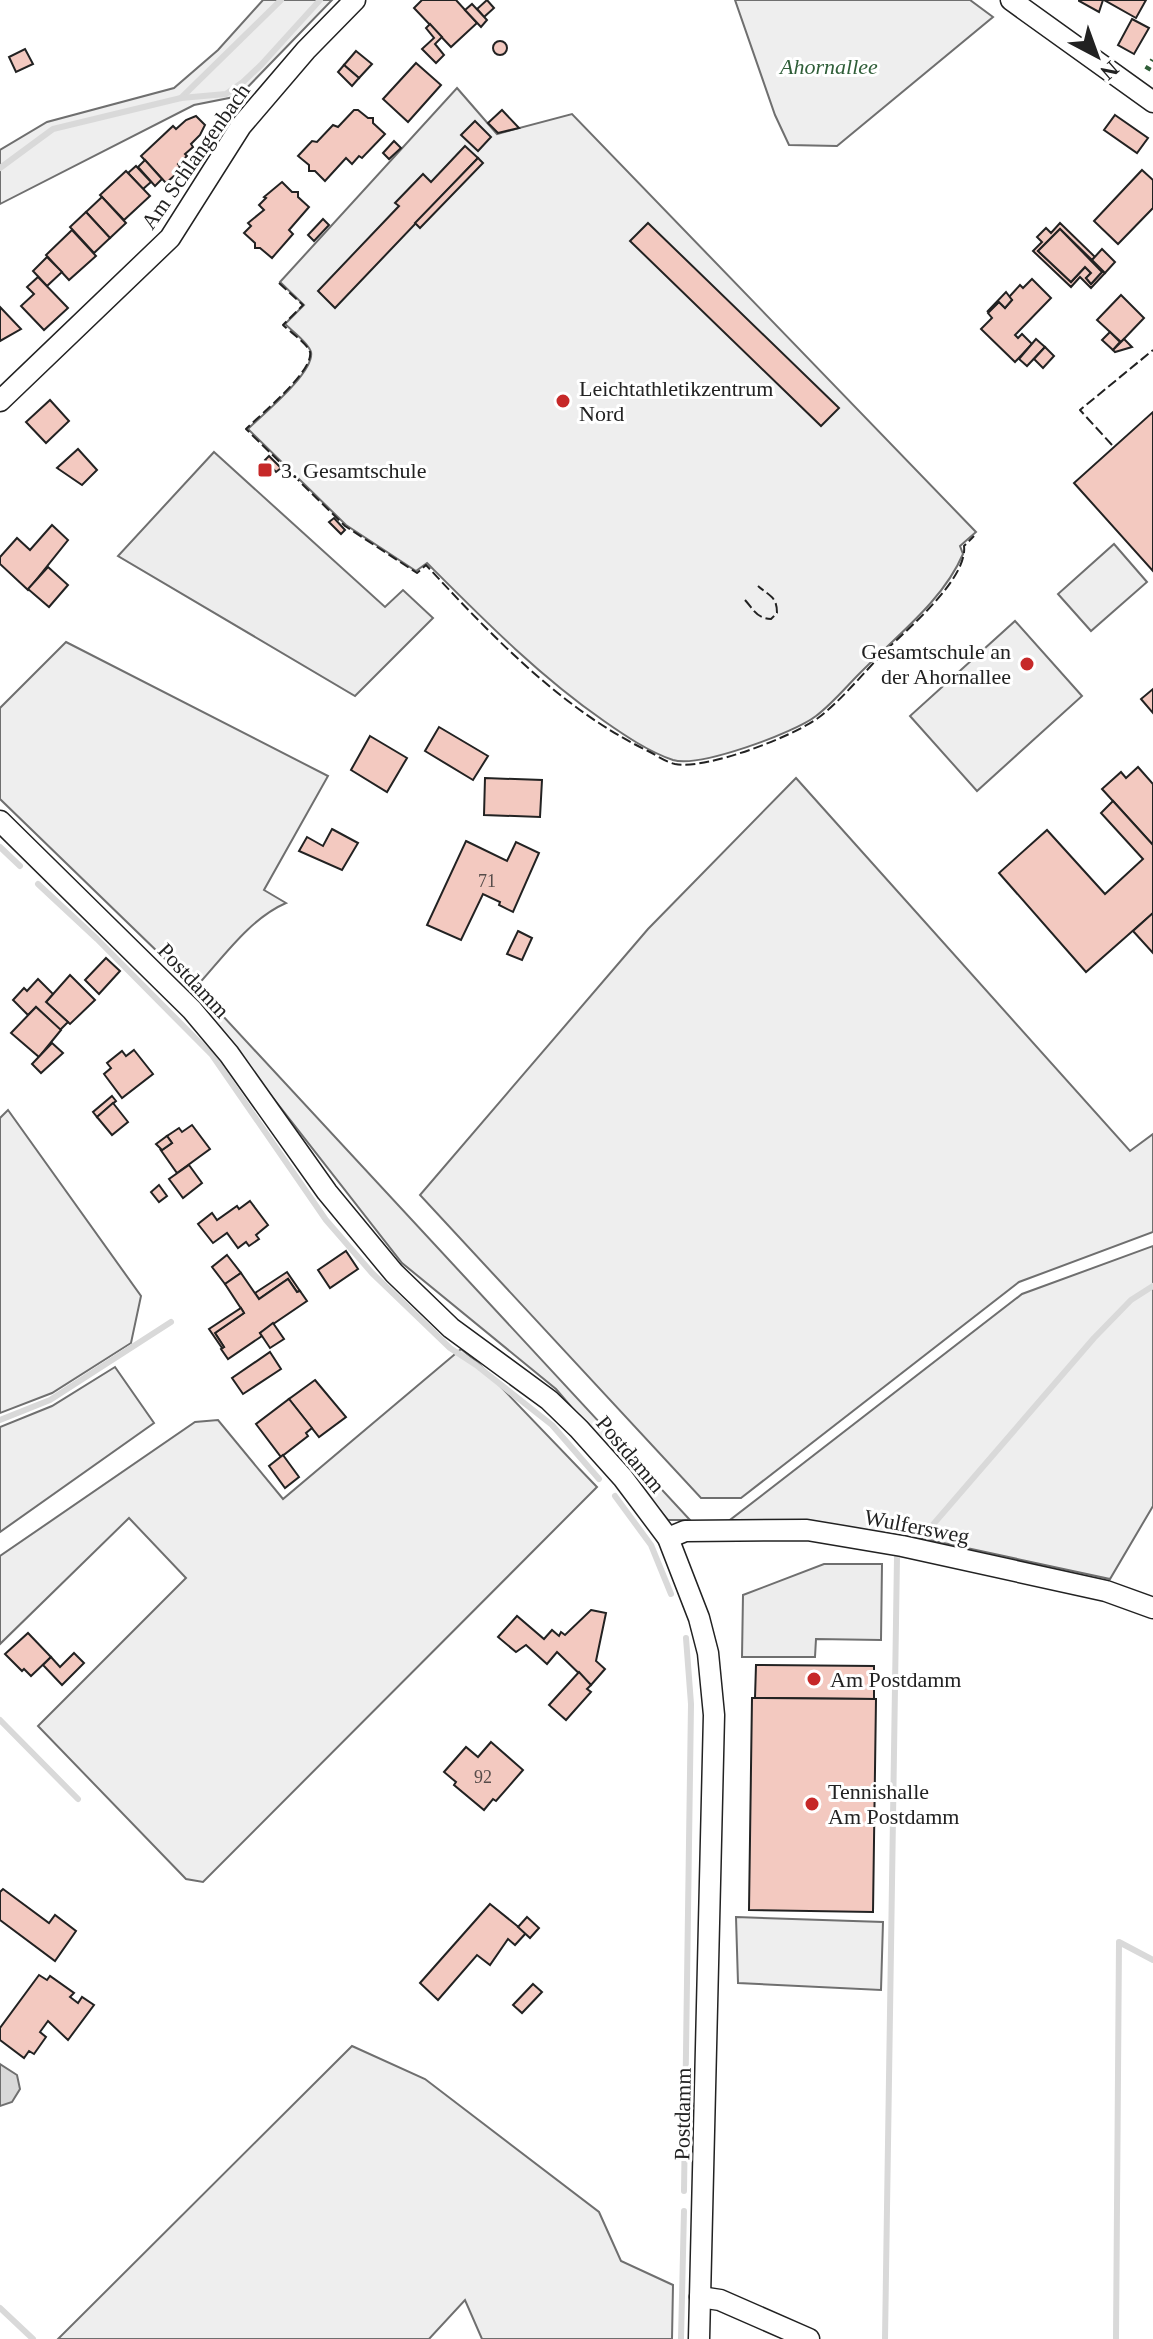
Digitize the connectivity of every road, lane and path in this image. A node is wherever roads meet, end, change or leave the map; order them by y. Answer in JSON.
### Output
{"nodes":[{"id":1,"x":355,"y":0,"type":"edge"},
{"id":2,"x":1011,"y":0,"type":"edge"},
{"id":3,"x":1153,"y":102,"type":"edge"},
{"id":4,"x":0,"y":401,"type":"edge"},
{"id":5,"x":0,"y":821,"type":"edge"},
{"id":6,"x":668,"y":1538,"type":"junction"},
{"id":7,"x":1153,"y":1608,"type":"edge"},
{"id":8,"x":700,"y":2297,"type":"junction"},
{"id":9,"x":699,"y":2339,"type":"edge"},
{"id":10,"x":809,"y":2339,"type":"edge"}],
"edges":[{"from":1,"to":4,"type":"street","name":"Am Schlangenbach"},
{"from":2,"to":3,"type":"street"},
{"from":5,"to":6,"type":"street","name":"Postdamm"},
{"from":6,"to":7,"type":"street","name":"Wulfersweg"},
{"from":6,"to":8,"type":"street","name":"Postdamm"},
{"from":8,"to":9,"type":"street","name":"Postdamm"},
{"from":8,"to":10,"type":"street"}]}
